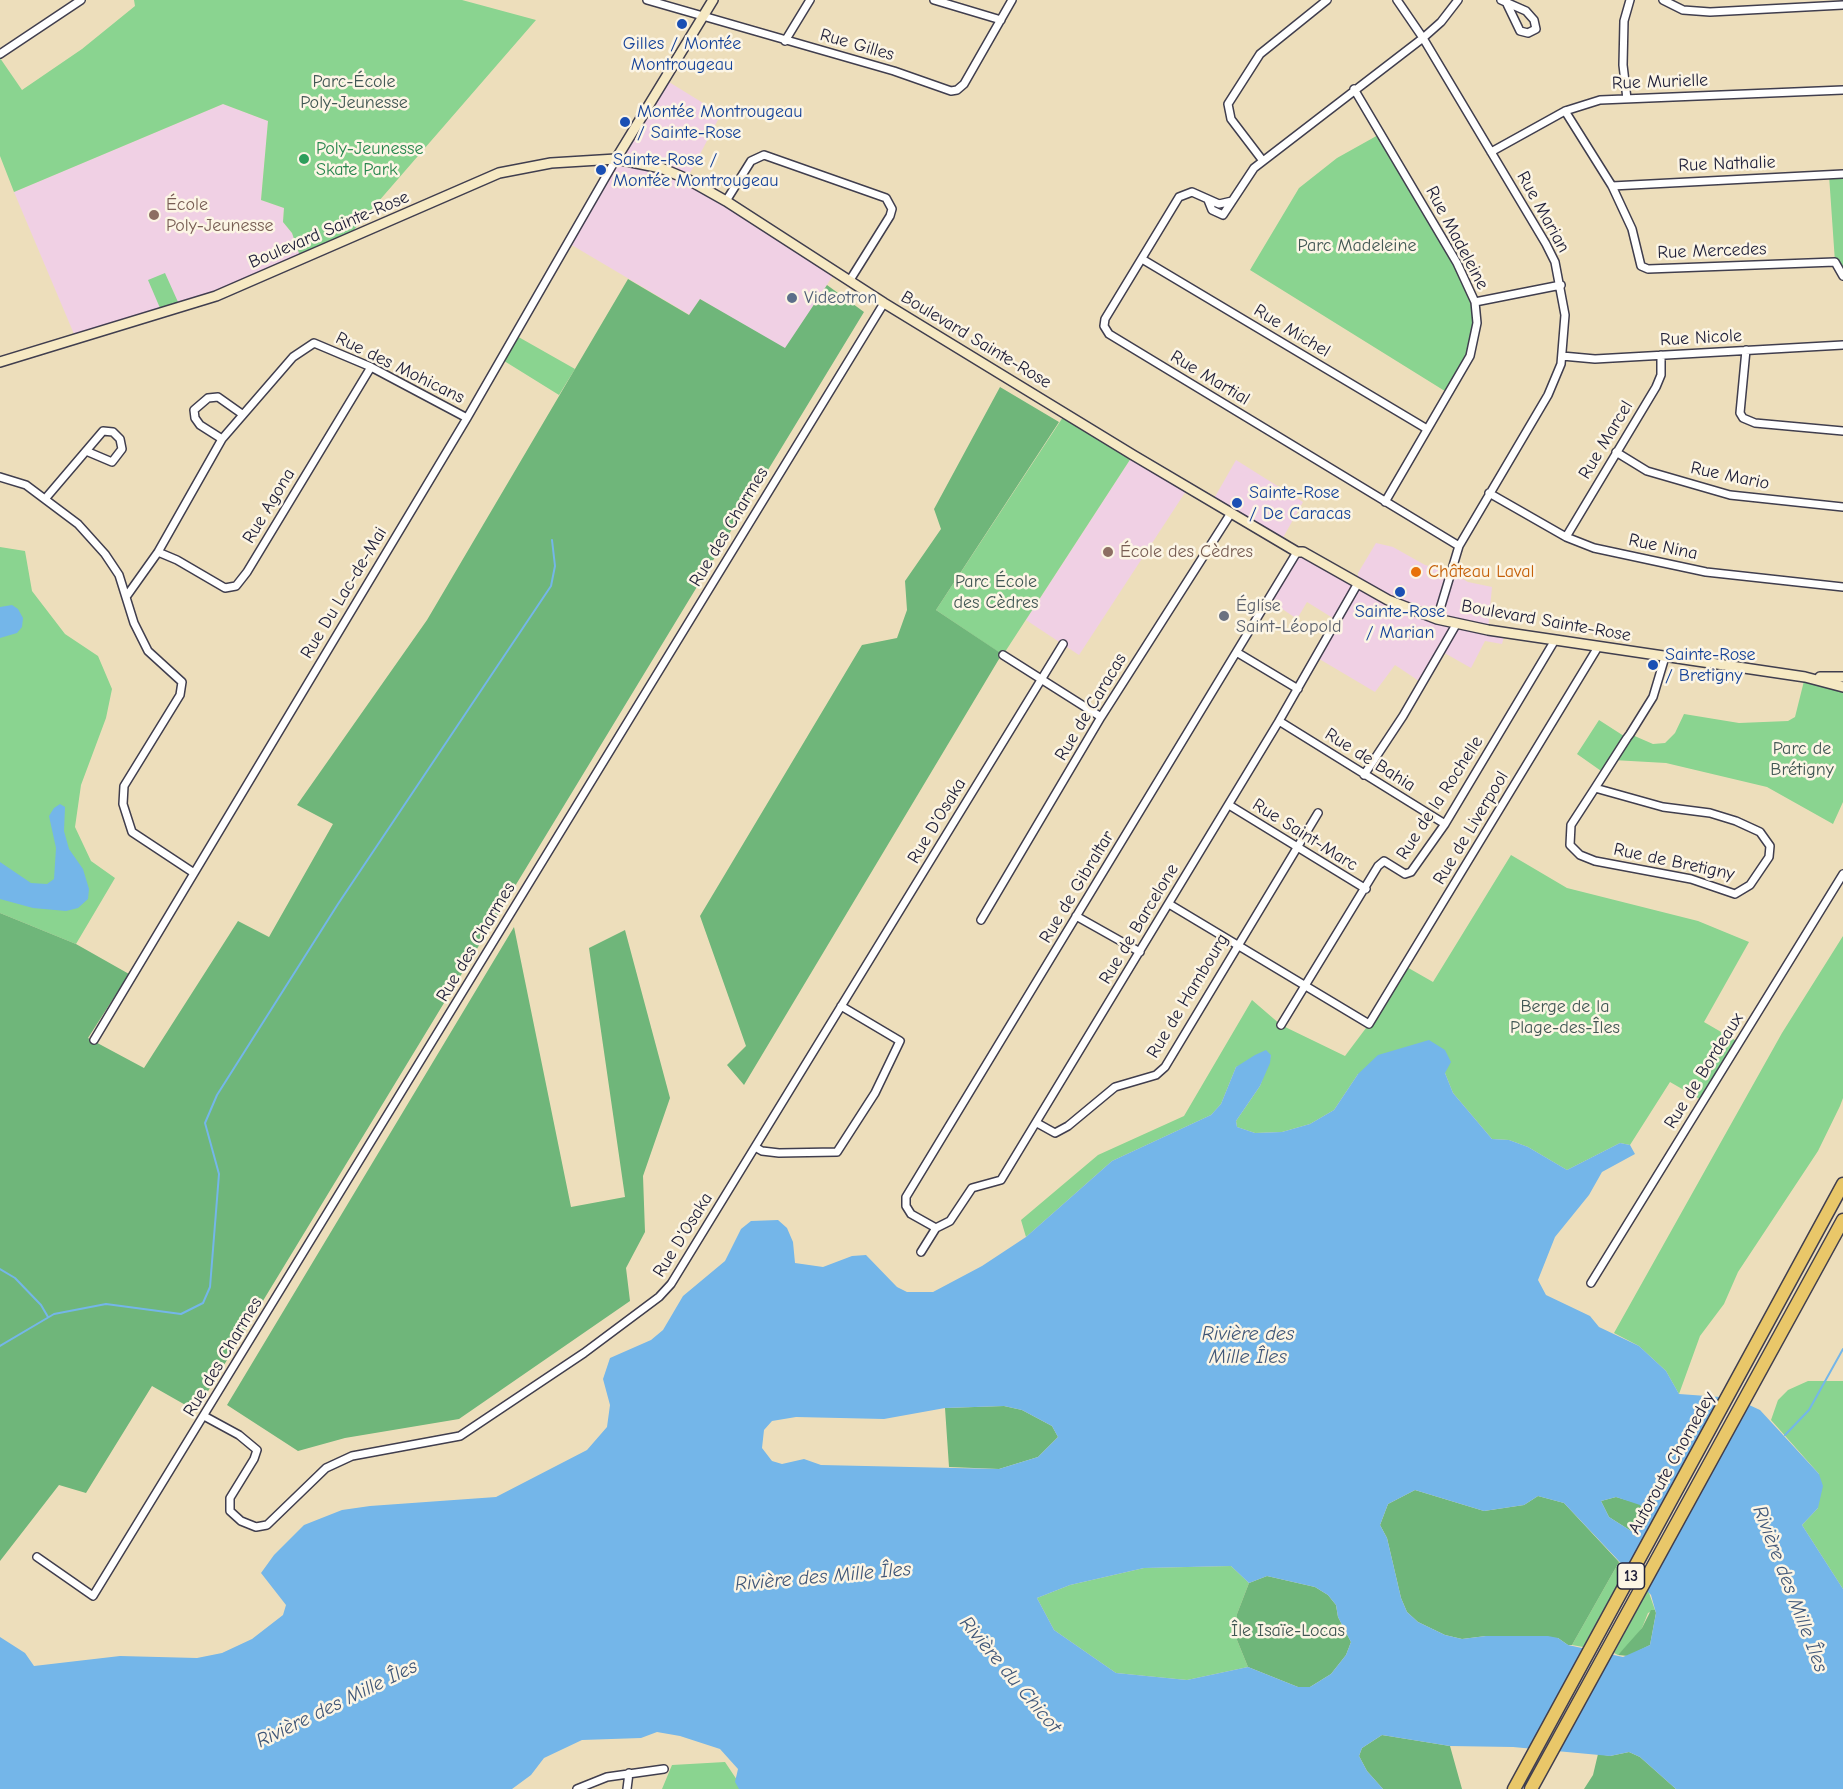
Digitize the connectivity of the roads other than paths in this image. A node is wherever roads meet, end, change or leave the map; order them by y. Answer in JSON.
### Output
{"nodes":[{"id":1,"x":81,"y":0,"type":"edge"},
{"id":2,"x":647,"y":0,"type":"edge"},
{"id":3,"x":713,"y":0,"type":"edge"},
{"id":4,"x":810,"y":0,"type":"edge"},
{"id":5,"x":934,"y":0,"type":"edge"},
{"id":6,"x":1012,"y":0,"type":"edge"},
{"id":7,"x":1328,"y":0,"type":"edge"},
{"id":8,"x":1397,"y":0,"type":"edge"},
{"id":9,"x":1458,"y":0,"type":"edge"},
{"id":10,"x":1630,"y":0,"type":"edge"},
{"id":11,"x":1663,"y":0,"type":"edge"},
{"id":12,"x":1777,"y":0,"type":"edge"},
{"id":13,"x":1504,"y":2,"type":"edge"},
{"id":14,"x":1843,"y":4,"type":"edge"},
{"id":15,"x":1778,"y":9,"type":"junction"},
{"id":16,"x":702,"y":18,"type":"junction"},
{"id":17,"x":1001,"y":20,"type":"junction"},
{"id":18,"x":1423,"y":38,"type":"junction"},
{"id":19,"x":785,"y":41,"type":"junction"},
{"id":20,"x":0,"y":54,"type":"edge"},
{"id":21,"x":1354,"y":89,"type":"junction"},
{"id":22,"x":1843,"y":90,"type":"edge"},
{"id":23,"x":1627,"y":99,"type":"junction"},
{"id":24,"x":1565,"y":111,"type":"junction"},
{"id":25,"x":1491,"y":152,"type":"junction"},
{"id":26,"x":616,"y":159,"type":"junction"},
{"id":27,"x":1263,"y":161,"type":"junction"},
{"id":28,"x":1843,"y":174,"type":"edge"},
{"id":29,"x":1612,"y":186,"type":"junction"},
{"id":30,"x":1208,"y":200,"type":"junction"},
{"id":31,"x":726,"y":201,"type":"junction"},
{"id":32,"x":1232,"y":201,"type":"junction"},
{"id":33,"x":1142,"y":259,"type":"junction"},
{"id":34,"x":1843,"y":276,"type":"edge"},
{"id":35,"x":850,"y":280,"type":"junction"},
{"id":36,"x":1561,"y":285,"type":"junction"},
{"id":37,"x":1475,"y":302,"type":"junction"},
{"id":38,"x":884,"y":303,"type":"junction"},
{"id":39,"x":1843,"y":345,"type":"edge"},
{"id":40,"x":1746,"y":350,"type":"junction"},
{"id":41,"x":1661,"y":355,"type":"junction"},
{"id":42,"x":1562,"y":356,"type":"junction"},
{"id":43,"x":0,"y":362,"type":"edge"},
{"id":44,"x":371,"y":367,"type":"junction"},
{"id":45,"x":242,"y":414,"type":"junction"},
{"id":46,"x":467,"y":418,"type":"junction"},
{"id":47,"x":1427,"y":429,"type":"junction"},
{"id":48,"x":1843,"y":431,"type":"edge"},
{"id":49,"x":222,"y":439,"type":"junction"},
{"id":50,"x":86,"y":450,"type":"junction"},
{"id":51,"x":1616,"y":452,"type":"junction"},
{"id":52,"x":0,"y":477,"type":"edge"},
{"id":53,"x":1489,"y":493,"type":"junction"},
{"id":54,"x":45,"y":499,"type":"junction"},
{"id":55,"x":1385,"y":502,"type":"junction"},
{"id":56,"x":1843,"y":507,"type":"edge"},
{"id":57,"x":1231,"y":513,"type":"junction"},
{"id":58,"x":1566,"y":537,"type":"junction"},
{"id":59,"x":1459,"y":546,"type":"junction"},
{"id":60,"x":158,"y":552,"type":"junction"},
{"id":61,"x":1297,"y":552,"type":"junction"},
{"id":62,"x":1358,"y":584,"type":"junction"},
{"id":63,"x":1843,"y":586,"type":"edge"},
{"id":64,"x":126,"y":597,"type":"junction"},
{"id":65,"x":1437,"y":618,"type":"junction"},
{"id":66,"x":1457,"y":623,"type":"junction"},
{"id":67,"x":1555,"y":640,"type":"junction"},
{"id":68,"x":1063,"y":644,"type":"dead end"},
{"id":69,"x":1598,"y":647,"type":"junction"},
{"id":70,"x":1238,"y":653,"type":"junction"},
{"id":71,"x":1003,"y":655,"type":"dead end"},
{"id":72,"x":1665,"y":657,"type":"junction"},
{"id":73,"x":1805,"y":677,"type":"junction"},
{"id":74,"x":1843,"y":678,"type":"edge"},
{"id":75,"x":1042,"y":679,"type":"junction"},
{"id":76,"x":1843,"y":687,"type":"edge"},
{"id":77,"x":1298,"y":689,"type":"junction"},
{"id":78,"x":1101,"y":717,"type":"junction"},
{"id":79,"x":1279,"y":721,"type":"junction"},
{"id":80,"x":1365,"y":775,"type":"junction"},
{"id":81,"x":1595,"y":788,"type":"junction"},
{"id":82,"x":1228,"y":805,"type":"junction"},
{"id":83,"x":1317,"y":813,"type":"dead end"},
{"id":84,"x":1445,"y":824,"type":"junction"},
{"id":85,"x":1296,"y":848,"type":"junction"},
{"id":86,"x":194,"y":873,"type":"junction"},
{"id":87,"x":1843,"y":874,"type":"edge"},
{"id":88,"x":1366,"y":890,"type":"junction"},
{"id":89,"x":1169,"y":904,"type":"junction"},
{"id":90,"x":1076,"y":916,"type":"junction"},
{"id":91,"x":981,"y":920,"type":"dead end"},
{"id":92,"x":1237,"y":943,"type":"junction"},
{"id":93,"x":1140,"y":952,"type":"junction"},
{"id":94,"x":1305,"y":986,"type":"junction"},
{"id":95,"x":841,"y":1006,"type":"junction"},
{"id":96,"x":1281,"y":1025,"type":"dead end"},
{"id":97,"x":94,"y":1040,"type":"dead end"},
{"id":98,"x":1036,"y":1123,"type":"junction"},
{"id":99,"x":755,"y":1147,"type":"junction"},
{"id":100,"x":1843,"y":1185,"type":"edge"},
{"id":101,"x":1843,"y":1220,"type":"edge"},
{"id":102,"x":936,"y":1228,"type":"junction"},
{"id":103,"x":921,"y":1252,"type":"dead end"},
{"id":104,"x":1591,"y":1283,"type":"dead end"},
{"id":105,"x":204,"y":1416,"type":"junction"},
{"id":106,"x":38,"y":1557,"type":"dead end"},
{"id":107,"x":664,"y":1769,"type":"dead end"},
{"id":108,"x":629,"y":1773,"type":"junction"},
{"id":109,"x":577,"y":1789,"type":"edge"},
{"id":110,"x":627,"y":1789,"type":"edge"},
{"id":111,"x":1514,"y":1789,"type":"edge"},
{"id":112,"x":1531,"y":1789,"type":"edge"}],
"edges":[{"from":1,"to":20,"type":"street"},
{"from":2,"to":16,"type":"street","name":"Rue Gilles"},
{"from":3,"to":16,"type":"street"},
{"from":4,"to":19,"type":"street"},
{"from":5,"to":17,"type":"street"},
{"from":6,"to":17,"type":"street","name":"Rue Gilles"},
{"from":7,"to":27,"type":"street"},
{"from":8,"to":18,"type":"street","name":"Rue Marian"},
{"from":9,"to":18,"type":"street"},
{"from":10,"to":23,"type":"street"},
{"from":11,"to":15,"type":"street"},
{"from":12,"to":15,"type":"street"},
{"from":13,"to":13,"type":"street"},
{"from":14,"to":15,"type":"street"},
{"from":16,"to":19,"type":"street","name":"Rue Gilles"},
{"from":16,"to":26,"type":"street"},
{"from":17,"to":19,"type":"street","name":"Rue Gilles"},
{"from":18,"to":21,"type":"street"},
{"from":18,"to":25,"type":"street","name":"Rue Marian"},
{"from":21,"to":27,"type":"street"},
{"from":21,"to":37,"type":"street","name":"Rue Madeleine"},
{"from":22,"to":23,"type":"street","name":"Rue Murielle"},
{"from":23,"to":24,"type":"street","name":"Rue Murielle"},
{"from":24,"to":25,"type":"street","name":"Rue Murielle"},
{"from":24,"to":29,"type":"street","name":"Rue Mercedes"},
{"from":25,"to":36,"type":"street","name":"Rue Marian"},
{"from":26,"to":31,"type":"street","name":"Boulevard Sainte-Rose"},
{"from":26,"to":43,"type":"street","name":"Boulevard Sainte-Rose"},
{"from":26,"to":46,"type":"street","name":"Rue Du Lac-de-Mai"},
{"from":27,"to":32,"type":"street"},
{"from":28,"to":29,"type":"street","name":"Rue Nathalie"},
{"from":29,"to":34,"type":"street","name":"Rue Mercedes"},
{"from":30,"to":32,"type":"street","name":"Rue Martial"},
{"from":30,"to":32,"type":"street","name":"Rue Martial"},
{"from":30,"to":33,"type":"street","name":"Rue Martial"},
{"from":31,"to":35,"type":"street","name":"Boulevard Sainte-Rose"},
{"from":31,"to":35,"type":"street"},
{"from":33,"to":47,"type":"street","name":"Rue Michel"},
{"from":33,"to":55,"type":"street","name":"Rue Martial"},
{"from":35,"to":38,"type":"street","name":"Boulevard Sainte-Rose"},
{"from":36,"to":37,"type":"street"},
{"from":36,"to":42,"type":"street","name":"Rue Marian"},
{"from":37,"to":47,"type":"street","name":"Rue Madeleine"},
{"from":38,"to":57,"type":"street","name":"Boulevard Sainte-Rose"},
{"from":38,"to":105,"type":"street","name":"Rue des Charmes"},
{"from":39,"to":40,"type":"street","name":"Rue Nicole"},
{"from":40,"to":41,"type":"street","name":"Rue Nicole"},
{"from":40,"to":48,"type":"street"},
{"from":41,"to":42,"type":"street","name":"Rue Nicole"},
{"from":41,"to":51,"type":"street","name":"Rue Marcel"},
{"from":42,"to":53,"type":"street","name":"Rue Marian"},
{"from":44,"to":45,"type":"street","name":"Rue des Mohicans"},
{"from":44,"to":46,"type":"street","name":"Rue des Mohicans"},
{"from":44,"to":60,"type":"street","name":"Rue Agona"},
{"from":45,"to":49,"type":"street","name":"Rue des Mohicans"},
{"from":45,"to":49,"type":"street"},
{"from":46,"to":86,"type":"street","name":"Rue Du Lac-de-Mai"},
{"from":47,"to":55,"type":"street","name":"Rue Madeleine"},
{"from":49,"to":60,"type":"street","name":"Rue des Mohicans"},
{"from":50,"to":50,"type":"street"},
{"from":50,"to":54,"type":"street"},
{"from":51,"to":56,"type":"street","name":"Rue Mario"},
{"from":51,"to":58,"type":"street","name":"Rue Marcel"},
{"from":52,"to":54,"type":"street"},
{"from":53,"to":58,"type":"street","name":"Rue Nina"},
{"from":53,"to":59,"type":"street","name":"Rue Marian"},
{"from":54,"to":64,"type":"street"},
{"from":55,"to":59,"type":"street","name":"Rue Martial"},
{"from":57,"to":61,"type":"street","name":"Boulevard Sainte-Rose"},
{"from":57,"to":78,"type":"street","name":"Rue de Caracas"},
{"from":58,"to":63,"type":"street","name":"Rue Nina"},
{"from":59,"to":65,"type":"street","name":"Rue Marian"},
{"from":60,"to":64,"type":"street","name":"Rue des Mohicans"},
{"from":61,"to":62,"type":"street","name":"Boulevard Sainte-Rose"},
{"from":61,"to":70,"type":"street","name":"Rue de Gibraltar"},
{"from":62,"to":65,"type":"street","name":"Boulevard Sainte-Rose"},
{"from":62,"to":77,"type":"street","name":"Rue de Barcelone"},
{"from":64,"to":86,"type":"street"},
{"from":65,"to":66,"type":"street","name":"Boulevard Sainte-Rose"},
{"from":66,"to":67,"type":"street","name":"Boulevard Sainte-Rose"},
{"from":66,"to":80,"type":"street"},
{"from":67,"to":69,"type":"street","name":"Boulevard Sainte-Rose"},
{"from":67,"to":84,"type":"street","name":"Rue de la Rochelle"},
{"from":68,"to":75,"type":"street","name":"Rue D'Osaka"},
{"from":69,"to":72,"type":"street","name":"Boulevard Sainte-Rose"},
{"from":69,"to":94,"type":"street","name":"Rue de Liverpool"},
{"from":70,"to":77,"type":"street"},
{"from":70,"to":90,"type":"street","name":"Rue de Gibraltar"},
{"from":71,"to":75,"type":"street"},
{"from":72,"to":73,"type":"street","name":"Boulevard Sainte-Rose"},
{"from":72,"to":81,"type":"street","name":"Rue de Bretigny"},
{"from":73,"to":74,"type":"street","name":"Boulevard Sainte-Rose"},
{"from":73,"to":76,"type":"street","name":"Boulevard Sainte-Rose"},
{"from":75,"to":78,"type":"street"},
{"from":75,"to":95,"type":"street","name":"Rue D'Osaka"},
{"from":77,"to":79,"type":"street","name":"Rue de Barcelone"},
{"from":78,"to":91,"type":"street","name":"Rue de Caracas"},
{"from":79,"to":80,"type":"street","name":"Rue de Bahia"},
{"from":79,"to":82,"type":"street","name":"Rue de Barcelone"},
{"from":80,"to":84,"type":"street","name":"Rue de Bahia"},
{"from":81,"to":81,"type":"street","name":"Rue de Bretigny"},
{"from":82,"to":85,"type":"street","name":"Rue Saint-Marc"},
{"from":82,"to":89,"type":"street","name":"Rue de Barcelone"},
{"from":83,"to":85,"type":"street","name":"Rue de Hambourg"},
{"from":84,"to":88,"type":"street","name":"Rue de la Rochelle"},
{"from":85,"to":88,"type":"street","name":"Rue Saint-Marc"},
{"from":85,"to":92,"type":"street","name":"Rue de Hambourg"},
{"from":86,"to":97,"type":"street","name":"Rue Du Lac-de-Mai"},
{"from":87,"to":104,"type":"street","name":"Rue de Bordeaux"},
{"from":88,"to":94,"type":"street","name":"Rue de la Rochelle"},
{"from":89,"to":92,"type":"street"},
{"from":89,"to":93,"type":"street","name":"Rue de Barcelone"},
{"from":90,"to":93,"type":"street"},
{"from":90,"to":102,"type":"street","name":"Rue de Gibraltar"},
{"from":92,"to":94,"type":"street"},
{"from":92,"to":98,"type":"street","name":"Rue de Hambourg"},
{"from":93,"to":98,"type":"street","name":"Rue de Barcelone"},
{"from":94,"to":96,"type":"street","name":"Rue de la Rochelle"},
{"from":95,"to":99,"type":"street","name":"Rue D'Osaka"},
{"from":95,"to":99,"type":"street"},
{"from":98,"to":102,"type":"street","name":"Rue de Barcelone"},
{"from":99,"to":105,"type":"street","name":"Rue D'Osaka"},
{"from":100,"to":111,"type":"highway","name":"Autoroute Chomedey","number":"13"},
{"from":101,"to":112,"type":"highway","name":"Autoroute Chomedey","number":"13"},
{"from":102,"to":103,"type":"street","name":"Rue de Barcelone"},
{"from":105,"to":106,"type":"street","name":"Rue des Charmes"},
{"from":107,"to":108,"type":"street"},
{"from":108,"to":109,"type":"street"},
{"from":108,"to":110,"type":"street"}]}
